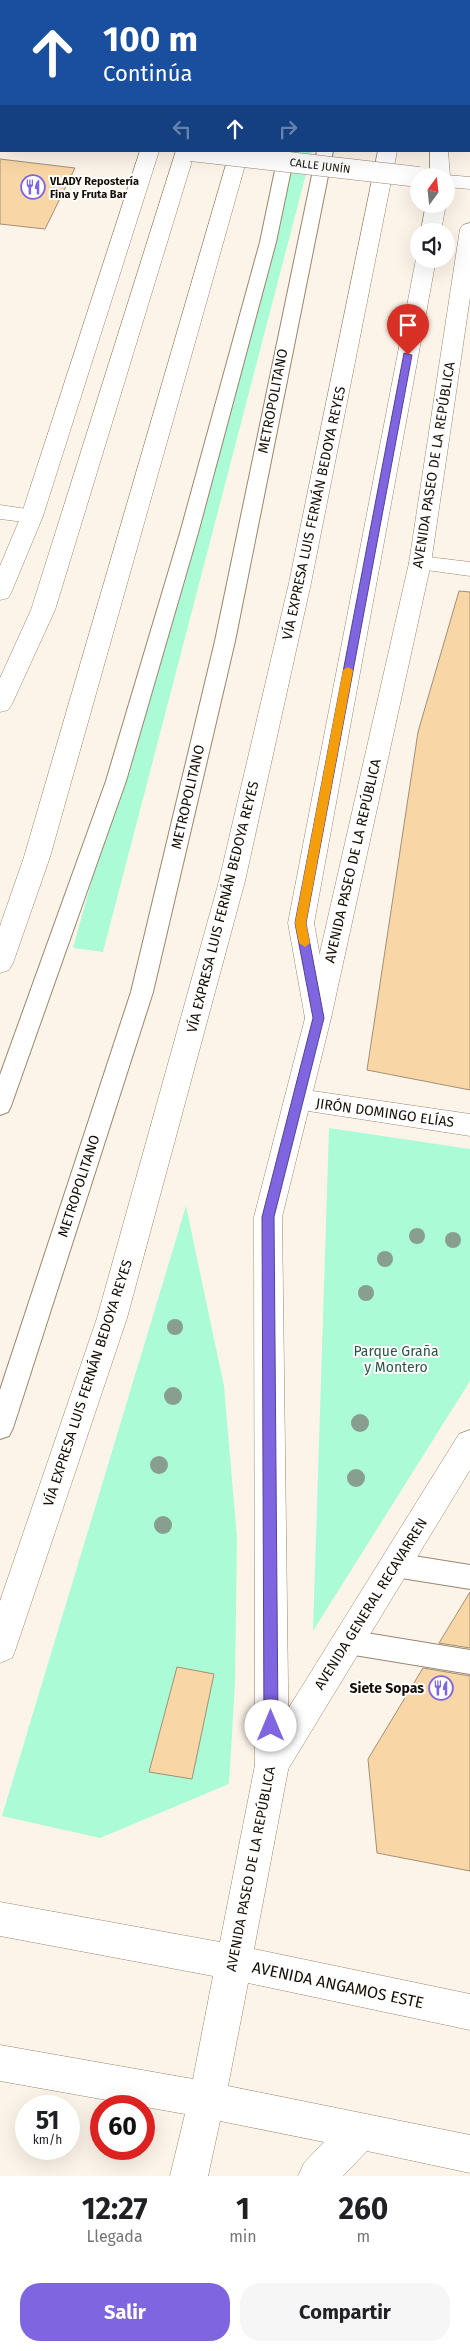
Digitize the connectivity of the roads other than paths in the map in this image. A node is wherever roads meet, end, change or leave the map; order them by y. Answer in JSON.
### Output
{"nodes":[{"id":1,"x":150,"y":152,"type":"edge"},
{"id":2,"x":186,"y":152,"type":"edge"},
{"id":3,"x":199,"y":152,"type":"edge"},
{"id":4,"x":240,"y":152,"type":"edge"},
{"id":5,"x":287,"y":152,"type":"edge"},
{"id":6,"x":325,"y":152,"type":"edge"},
{"id":7,"x":388,"y":152,"type":"edge"},
{"id":8,"x":439,"y":152,"type":"edge"},
{"id":9,"x":447,"y":168,"type":"edge"},
{"id":10,"x":410,"y":177,"type":"edge"},
{"id":11,"x":470,"y":229,"type":"edge"},
{"id":12,"x":424,"y":268,"type":"edge"},
{"id":13,"x":0,"y":512,"type":"edge"},
{"id":14,"x":32,"y":516,"type":"junction"},
{"id":15,"x":420,"y":563,"type":"junction"},
{"id":16,"x":470,"y":569,"type":"edge"},
{"id":17,"x":0,"y":593,"type":"edge"},
{"id":18,"x":0,"y":704,"type":"edge"},
{"id":19,"x":0,"y":962,"type":"edge"},
{"id":20,"x":318,"y":1018,"type":"junction"},
{"id":21,"x":299,"y":1100,"type":"junction"},
{"id":22,"x":0,"y":1106,"type":"edge"},
{"id":23,"x":470,"y":1125,"type":"edge"},
{"id":24,"x":0,"y":1428,"type":"edge"},
{"id":25,"x":470,"y":1444,"type":"edge"},
{"id":26,"x":395,"y":1565,"type":"junction"},
{"id":27,"x":470,"y":1577,"type":"edge"},
{"id":28,"x":348,"y":1642,"type":"junction"},
{"id":29,"x":0,"y":1648,"type":"edge"},
{"id":30,"x":470,"y":1662,"type":"edge"},
{"id":31,"x":272,"y":1766,"type":"junction"},
{"id":32,"x":0,"y":1919,"type":"edge"},
{"id":33,"x":234,"y":1962,"type":"junction"},
{"id":34,"x":470,"y":2012,"type":"edge"},
{"id":35,"x":0,"y":2063,"type":"edge"},
{"id":36,"x":206,"y":2100,"type":"junction"},
{"id":37,"x":360,"y":2132,"type":"junction"},
{"id":38,"x":470,"y":2154,"type":"edge"},
{"id":39,"x":189,"y":2176,"type":"edge"},
{"id":40,"x":317,"y":2176,"type":"edge"}],
"edges":[{"from":1,"to":14,"type":"main road"},
{"from":2,"to":18,"type":"main road"},
{"from":3,"to":10,"type":"main road","name":"CALLE JUNÍN","bridge":true},
{"from":4,"to":19,"type":"main road"},
{"from":5,"to":22,"type":"lane"},
{"from":6,"to":24,"type":"lane","name":"METROPOLITANO"},
{"from":7,"to":29,"type":"main road","name":"VÍA EXPRESA LUIS FERNÁN BEDOYA REYES"},
{"from":8,"to":9,"type":"main road"},
{"from":11,"to":15,"type":"main road","name":"AVENIDA PASEO DE LA REPÚBLICA"},
{"from":12,"to":20,"type":"main road"},
{"from":13,"to":14,"type":"main road"},
{"from":14,"to":17,"type":"main road"},
{"from":15,"to":16,"type":"main road"},
{"from":15,"to":20,"type":"main road","name":"AVENIDA PASEO DE LA REPÚBLICA"},
{"from":20,"to":21,"type":"main road","name":"AVENIDA PASEO DE LA REPÚBLICA"},
{"from":21,"to":23,"type":"main road","name":"JIRÓN DOMINGO ELÍAS"},
{"from":21,"to":31,"type":"main road","name":"AVENIDA PASEO DE LA REPÚBLICA"},
{"from":25,"to":26,"type":"main road","name":"AVENIDA GENERAL RECAVARREN"},
{"from":26,"to":27,"type":"lane"},
{"from":26,"to":28,"type":"main road","name":"AVENIDA GENERAL RECAVARREN"},
{"from":28,"to":30,"type":"lane"},
{"from":28,"to":31,"type":"main road","name":"AVENIDA GENERAL RECAVARREN"},
{"from":31,"to":33,"type":"main road","name":"AVENIDA PASEO DE LA REPÚBLICA"},
{"from":32,"to":33,"type":"main road","name":"AVENIDA ANGAMOS ESTE"},
{"from":33,"to":34,"type":"main road","name":"AVENIDA ANGAMOS ESTE"},
{"from":33,"to":36,"type":"main road","name":"AVENIDA PASEO DE LA REPÚBLICA"},
{"from":35,"to":36,"type":"main road"},
{"from":36,"to":37,"type":"main road"},
{"from":36,"to":39,"type":"main road","name":"AVENIDA PASEO DE LA REPÚBLICA"},
{"from":37,"to":38,"type":"main road"},
{"from":37,"to":40,"type":"main road"}]}
